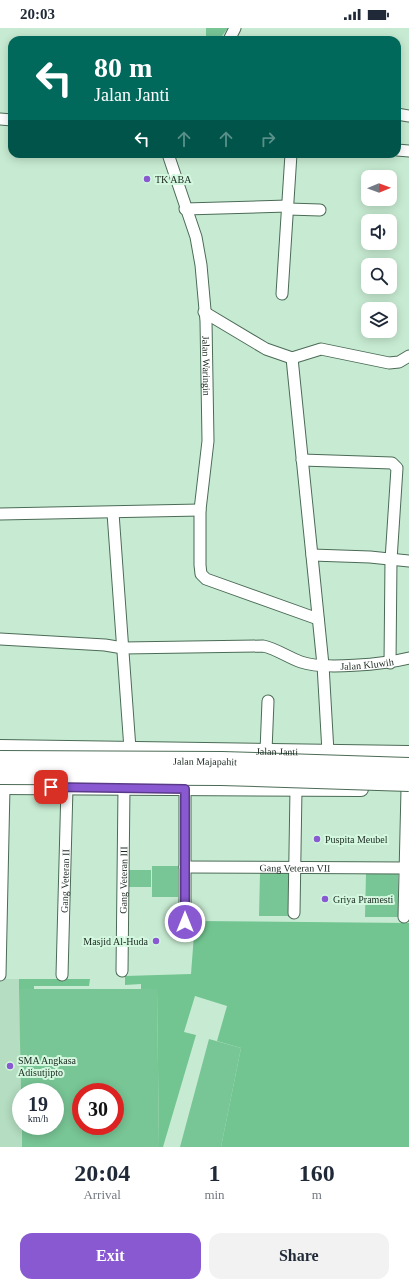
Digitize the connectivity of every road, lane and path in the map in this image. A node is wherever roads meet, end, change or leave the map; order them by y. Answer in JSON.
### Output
{"nodes":[{"id":1,"x":169,"y":158,"type":"edge"},
{"id":2,"x":290,"y":158,"type":"edge"},
{"id":3,"x":288,"y":207,"type":"junction"},
{"id":4,"x":185,"y":209,"type":"junction"},
{"id":5,"x":320,"y":210,"type":"dead end"},
{"id":6,"x":282,"y":294,"type":"dead end"},
{"id":7,"x":204,"y":312,"type":"junction"},
{"id":8,"x":409,"y":356,"type":"edge"},
{"id":9,"x":292,"y":358,"type":"junction"},
{"id":10,"x":302,"y":460,"type":"junction"},
{"id":11,"x":200,"y":510,"type":"junction"},
{"id":12,"x":113,"y":513,"type":"junction"},
{"id":13,"x":0,"y":514,"type":"edge"},
{"id":14,"x":312,"y":555,"type":"junction"},
{"id":15,"x":390,"y":560,"type":"junction"},
{"id":16,"x":409,"y":561,"type":"edge"},
{"id":17,"x":318,"y":619,"type":"junction"},
{"id":18,"x":0,"y":639,"type":"edge"},
{"id":19,"x":123,"y":648,"type":"junction"},
{"id":20,"x":409,"y":658,"type":"edge"},
{"id":21,"x":390,"y":663,"type":"junction"},
{"id":22,"x":323,"y":665,"type":"junction"},
{"id":23,"x":268,"y":701,"type":"dead end"},
{"id":24,"x":0,"y":748,"type":"edge"},
{"id":25,"x":130,"y":749,"type":"junction"},
{"id":26,"x":196,"y":749,"type":"junction"},
{"id":27,"x":266,"y":751,"type":"junction"},
{"id":28,"x":328,"y":752,"type":"junction"},
{"id":29,"x":409,"y":757,"type":"edge"},
{"id":30,"x":0,"y":760,"type":"edge"},
{"id":31,"x":1,"y":783,"type":"edge"},
{"id":32,"x":67,"y":787,"type":"junction"},
{"id":33,"x":409,"y":787,"type":"edge"},
{"id":34,"x":124,"y":788,"type":"junction"},
{"id":35,"x":191,"y":789,"type":"junction"},
{"id":36,"x":296,"y":789,"type":"junction"},
{"id":37,"x":185,"y":867,"type":"junction"},
{"id":38,"x":295,"y":868,"type":"junction"},
{"id":39,"x":405,"y":868,"type":"junction"},
{"id":40,"x":294,"y":913,"type":"dead end"},
{"id":41,"x":404,"y":917,"type":"dead end"},
{"id":42,"x":185,"y":922,"type":"dead end"},
{"id":43,"x":122,"y":971,"type":"dead end"},
{"id":44,"x":0,"y":975,"type":"edge"},
{"id":45,"x":62,"y":975,"type":"dead end"}],
"edges":[{"from":1,"to":4,"type":"street","name":"Jalan Waringin"},
{"from":2,"to":3,"type":"street"},
{"from":3,"to":4,"type":"street"},
{"from":3,"to":5,"type":"street"},
{"from":3,"to":6,"type":"street"},
{"from":4,"to":7,"type":"street","name":"Jalan Waringin"},
{"from":7,"to":9,"type":"street"},
{"from":7,"to":11,"type":"street","name":"Jalan Waringin"},
{"from":8,"to":9,"type":"street"},
{"from":9,"to":10,"type":"street"},
{"from":10,"to":14,"type":"street"},
{"from":10,"to":15,"type":"street"},
{"from":11,"to":12,"type":"street"},
{"from":11,"to":17,"type":"street","name":"Jalan Waringin"},
{"from":12,"to":13,"type":"street"},
{"from":12,"to":19,"type":"street"},
{"from":14,"to":15,"type":"street"},
{"from":14,"to":17,"type":"street"},
{"from":15,"to":16,"type":"street"},
{"from":15,"to":21,"type":"street"},
{"from":17,"to":22,"type":"street"},
{"from":18,"to":19,"type":"street","name":"Jalan Kluwih"},
{"from":19,"to":22,"type":"street","name":"Jalan Kluwih"},
{"from":19,"to":25,"type":"street"},
{"from":20,"to":21,"type":"street","name":"Jalan Kluwih"},
{"from":21,"to":22,"type":"street","name":"Jalan Kluwih"},
{"from":22,"to":28,"type":"street"},
{"from":23,"to":27,"type":"street"},
{"from":24,"to":25,"type":"street","name":"Jalan Janti"},
{"from":25,"to":26,"type":"street","name":"Jalan Janti"},
{"from":26,"to":27,"type":"street","name":"Jalan Janti"},
{"from":26,"to":35,"type":"street"},
{"from":27,"to":28,"type":"street","name":"Jalan Janti"},
{"from":28,"to":29,"type":"street","name":"Jalan Janti"},
{"from":29,"to":30,"type":"highway","name":"Jalan Majapahit","bridge":true},
{"from":31,"to":32,"type":"street"},
{"from":31,"to":33,"type":"highway","name":"Jalan Majapahit","bridge":true},
{"from":31,"to":44,"type":"street"},
{"from":32,"to":34,"type":"street"},
{"from":32,"to":45,"type":"street","name":"Gang Veteran II"},
{"from":33,"to":36,"type":"street"},
{"from":33,"to":39,"type":"street"},
{"from":34,"to":35,"type":"street"},
{"from":34,"to":43,"type":"street","name":"Gang Veteran III"},
{"from":35,"to":36,"type":"street"},
{"from":35,"to":37,"type":"street"},
{"from":36,"to":38,"type":"street"},
{"from":37,"to":38,"type":"street","name":"Gang Veteran VII"},
{"from":37,"to":42,"type":"street"},
{"from":38,"to":39,"type":"street","name":"Gang Veteran VII"},
{"from":38,"to":40,"type":"street"},
{"from":39,"to":41,"type":"street"}]}
